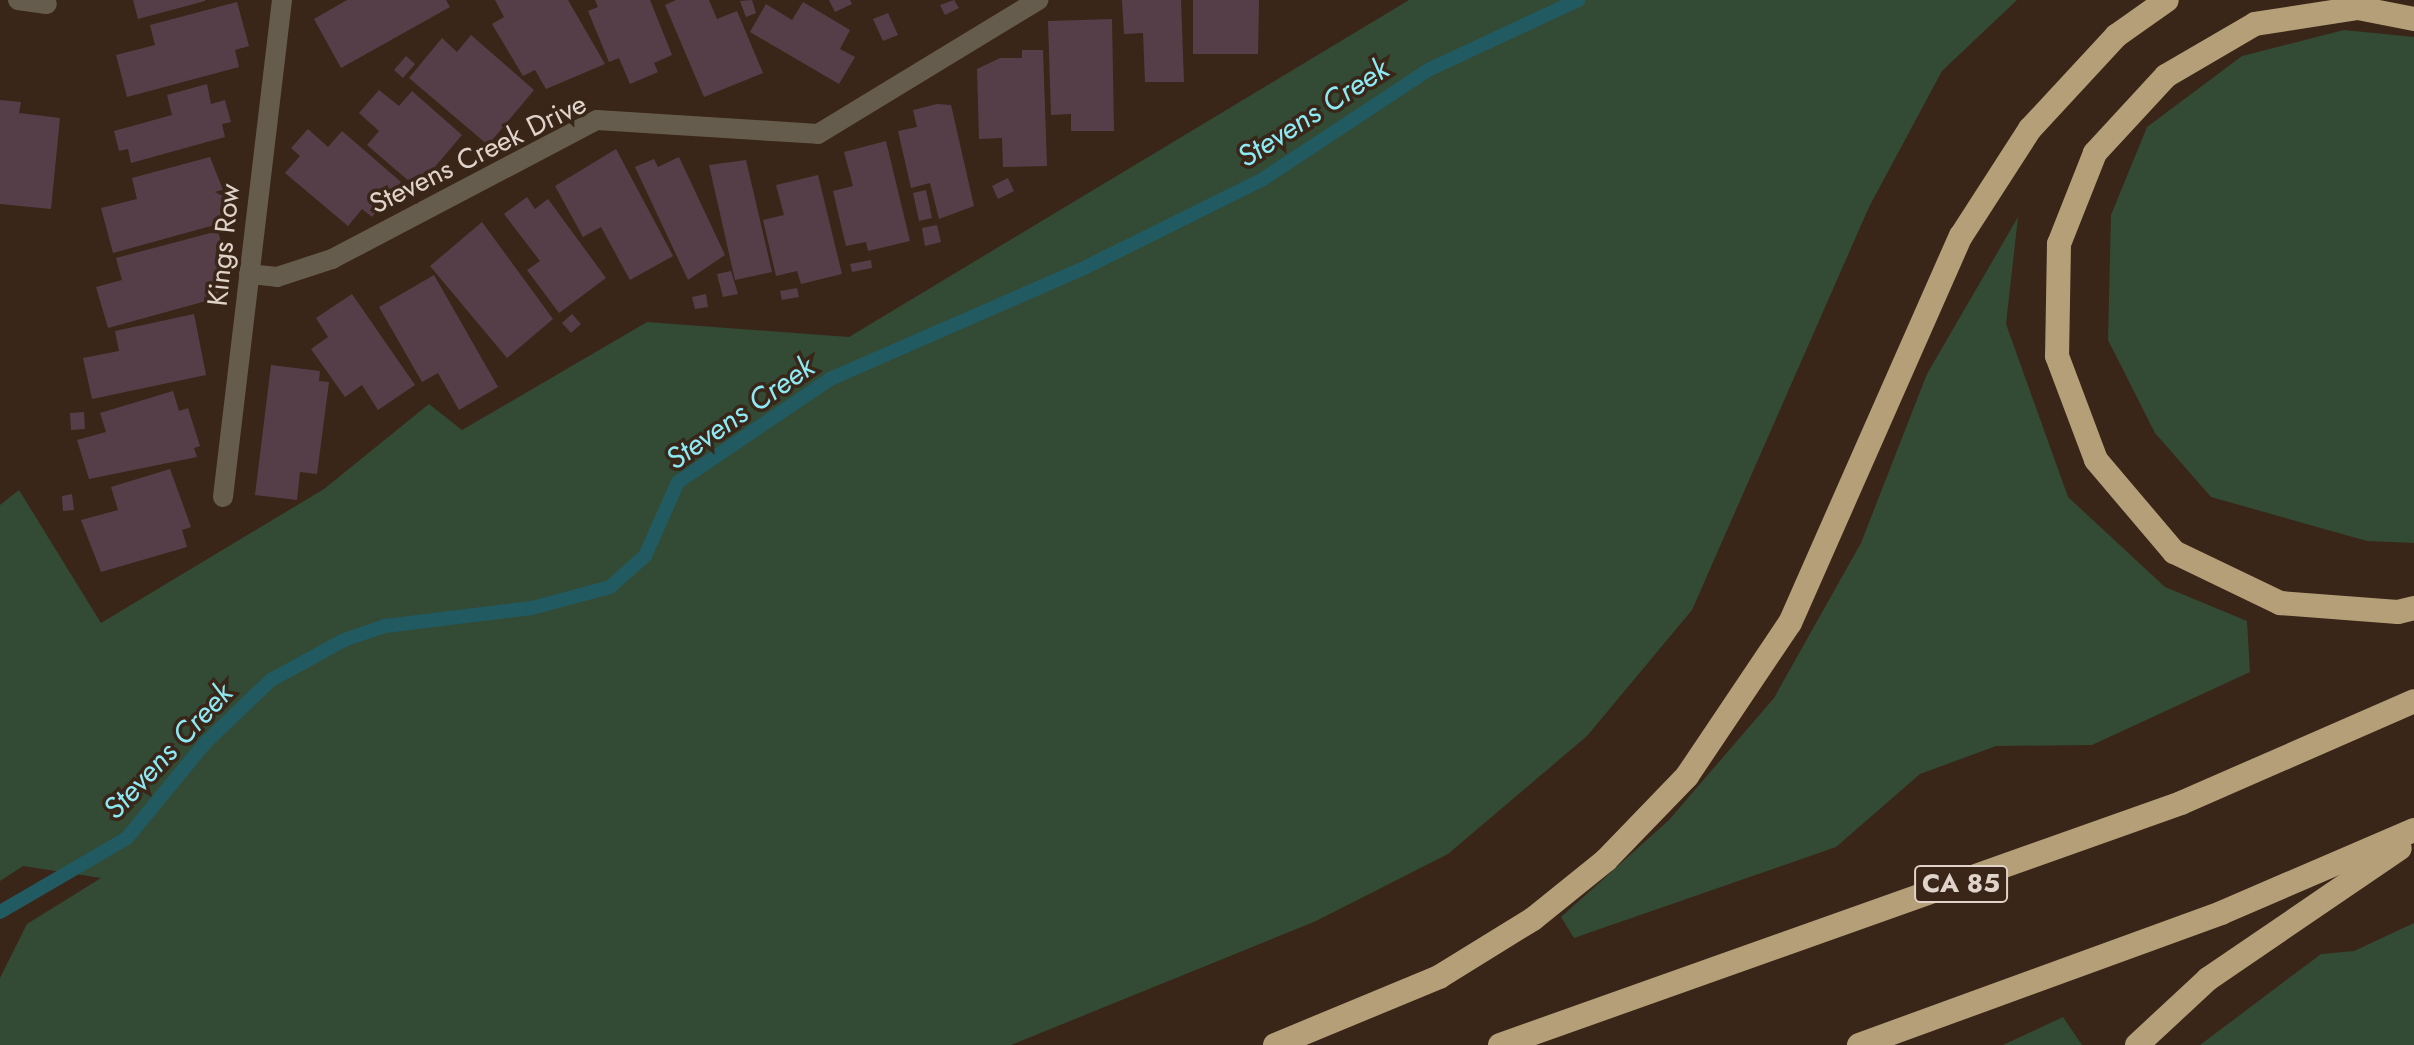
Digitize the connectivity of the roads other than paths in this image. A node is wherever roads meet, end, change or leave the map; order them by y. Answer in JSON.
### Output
{"nodes":[{"id":1,"x":18,"y":0,"type":"edge"},
{"id":2,"x":282,"y":0,"type":"edge"},
{"id":3,"x":1038,"y":0,"type":"edge"},
{"id":4,"x":2167,"y":0,"type":"edge"},
{"id":5,"x":47,"y":4,"type":"dead end"},
{"id":6,"x":2414,"y":19,"type":"edge"},
{"id":7,"x":249,"y":274,"type":"junction"},
{"id":8,"x":223,"y":497,"type":"dead end"},
{"id":9,"x":2414,"y":608,"type":"edge"},
{"id":10,"x":2414,"y":701,"type":"edge"},
{"id":11,"x":2414,"y":830,"type":"edge"},
{"id":12,"x":2414,"y":838,"type":"edge"},
{"id":13,"x":1275,"y":1045,"type":"edge"},
{"id":14,"x":1500,"y":1045,"type":"edge"},
{"id":15,"x":1859,"y":1045,"type":"edge"},
{"id":16,"x":2137,"y":1045,"type":"edge"}],
"edges":[{"from":1,"to":5,"type":"street"},
{"from":2,"to":7,"type":"street","name":"Kings Row"},
{"from":3,"to":7,"type":"street","name":"Stevens Creek Drive"},
{"from":4,"to":13,"type":"highway"},
{"from":6,"to":9,"type":"highway"},
{"from":7,"to":8,"type":"street","name":"Kings Row"},
{"from":10,"to":14,"type":"highway","number":"CA 85"},
{"from":11,"to":15,"type":"highway"},
{"from":12,"to":16,"type":"highway"}]}
